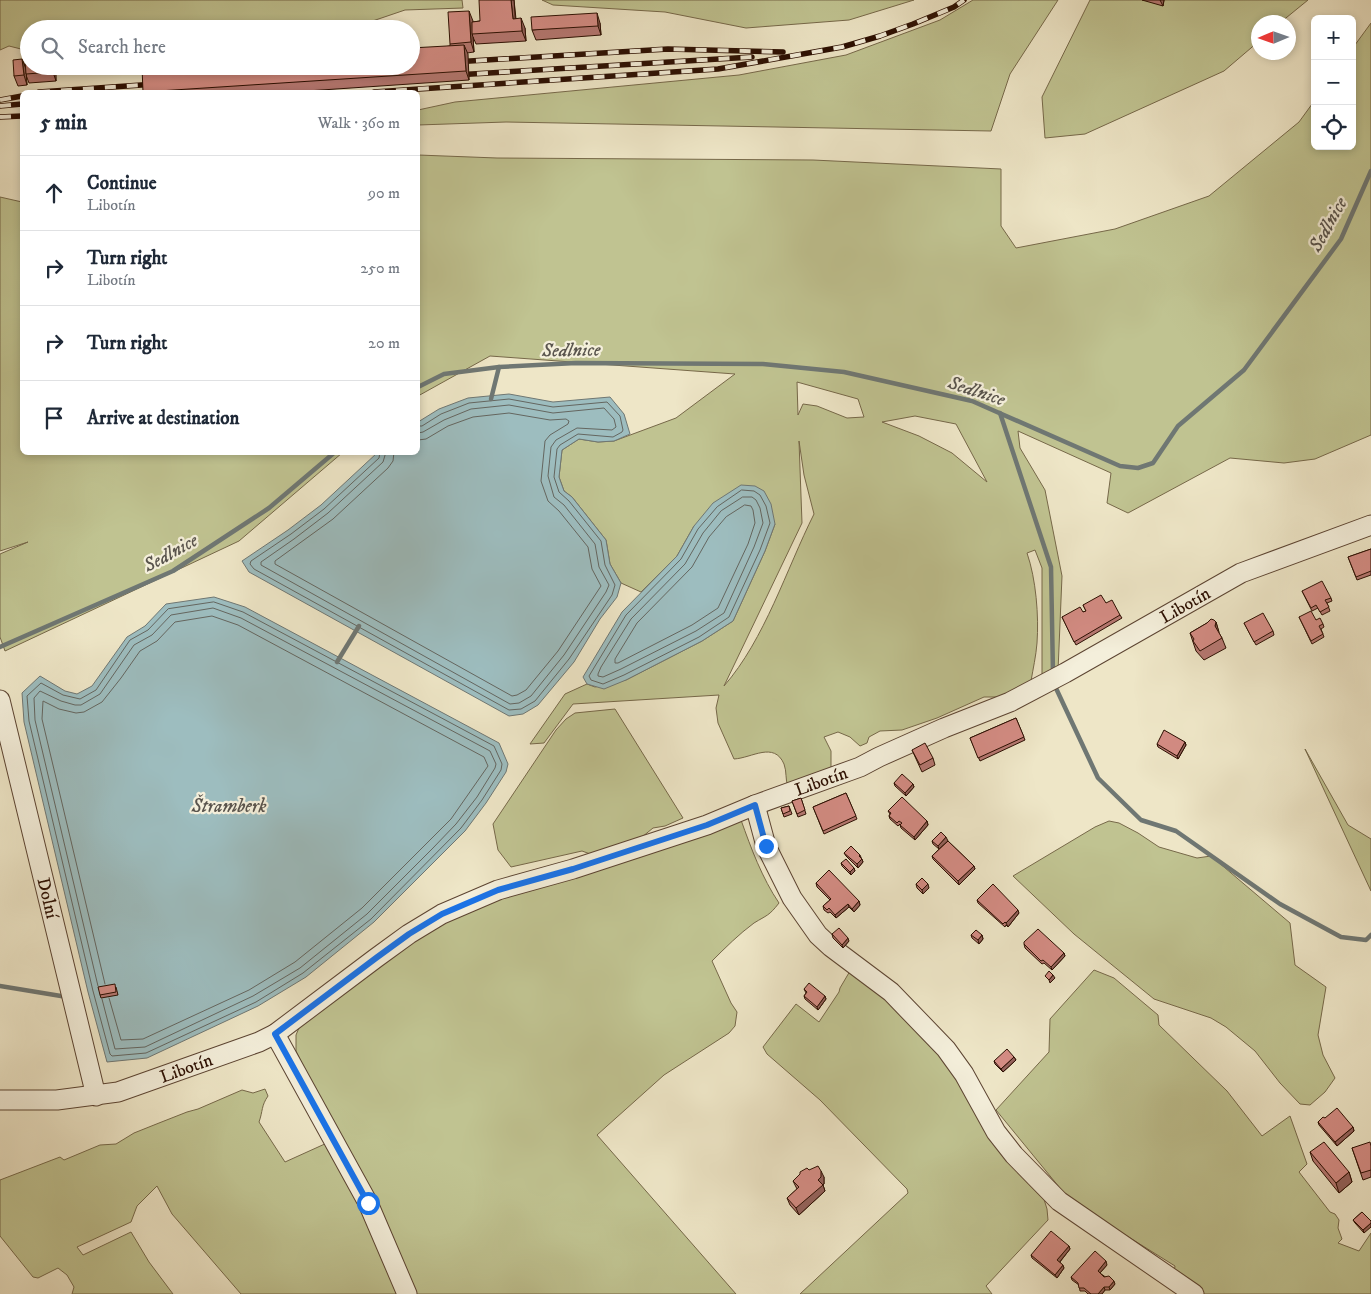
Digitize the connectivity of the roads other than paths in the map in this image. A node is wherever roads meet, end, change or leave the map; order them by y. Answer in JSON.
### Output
{"nodes":[{"id":1,"x":1371,"y":525,"type":"edge"},
{"id":2,"x":0,"y":700,"type":"edge"},
{"id":3,"x":755,"y":805,"type":"junction"},
{"id":4,"x":275,"y":1034,"type":"junction"},
{"id":5,"x":96,"y":1096,"type":"junction"},
{"id":6,"x":0,"y":1100,"type":"edge"},
{"id":7,"x":407,"y":1294,"type":"edge"},
{"id":8,"x":1194,"y":1294,"type":"edge"}],
"edges":[{"from":1,"to":3,"type":"street","name":"Libotín"},
{"from":2,"to":5,"type":"street","name":"Dolní"},
{"from":3,"to":4,"type":"street","name":"Libotín"},
{"from":3,"to":8,"type":"street"},
{"from":4,"to":5,"type":"street","name":"Libotín"},
{"from":4,"to":7,"type":"street"},
{"from":5,"to":6,"type":"street","name":"Libotín"}]}
